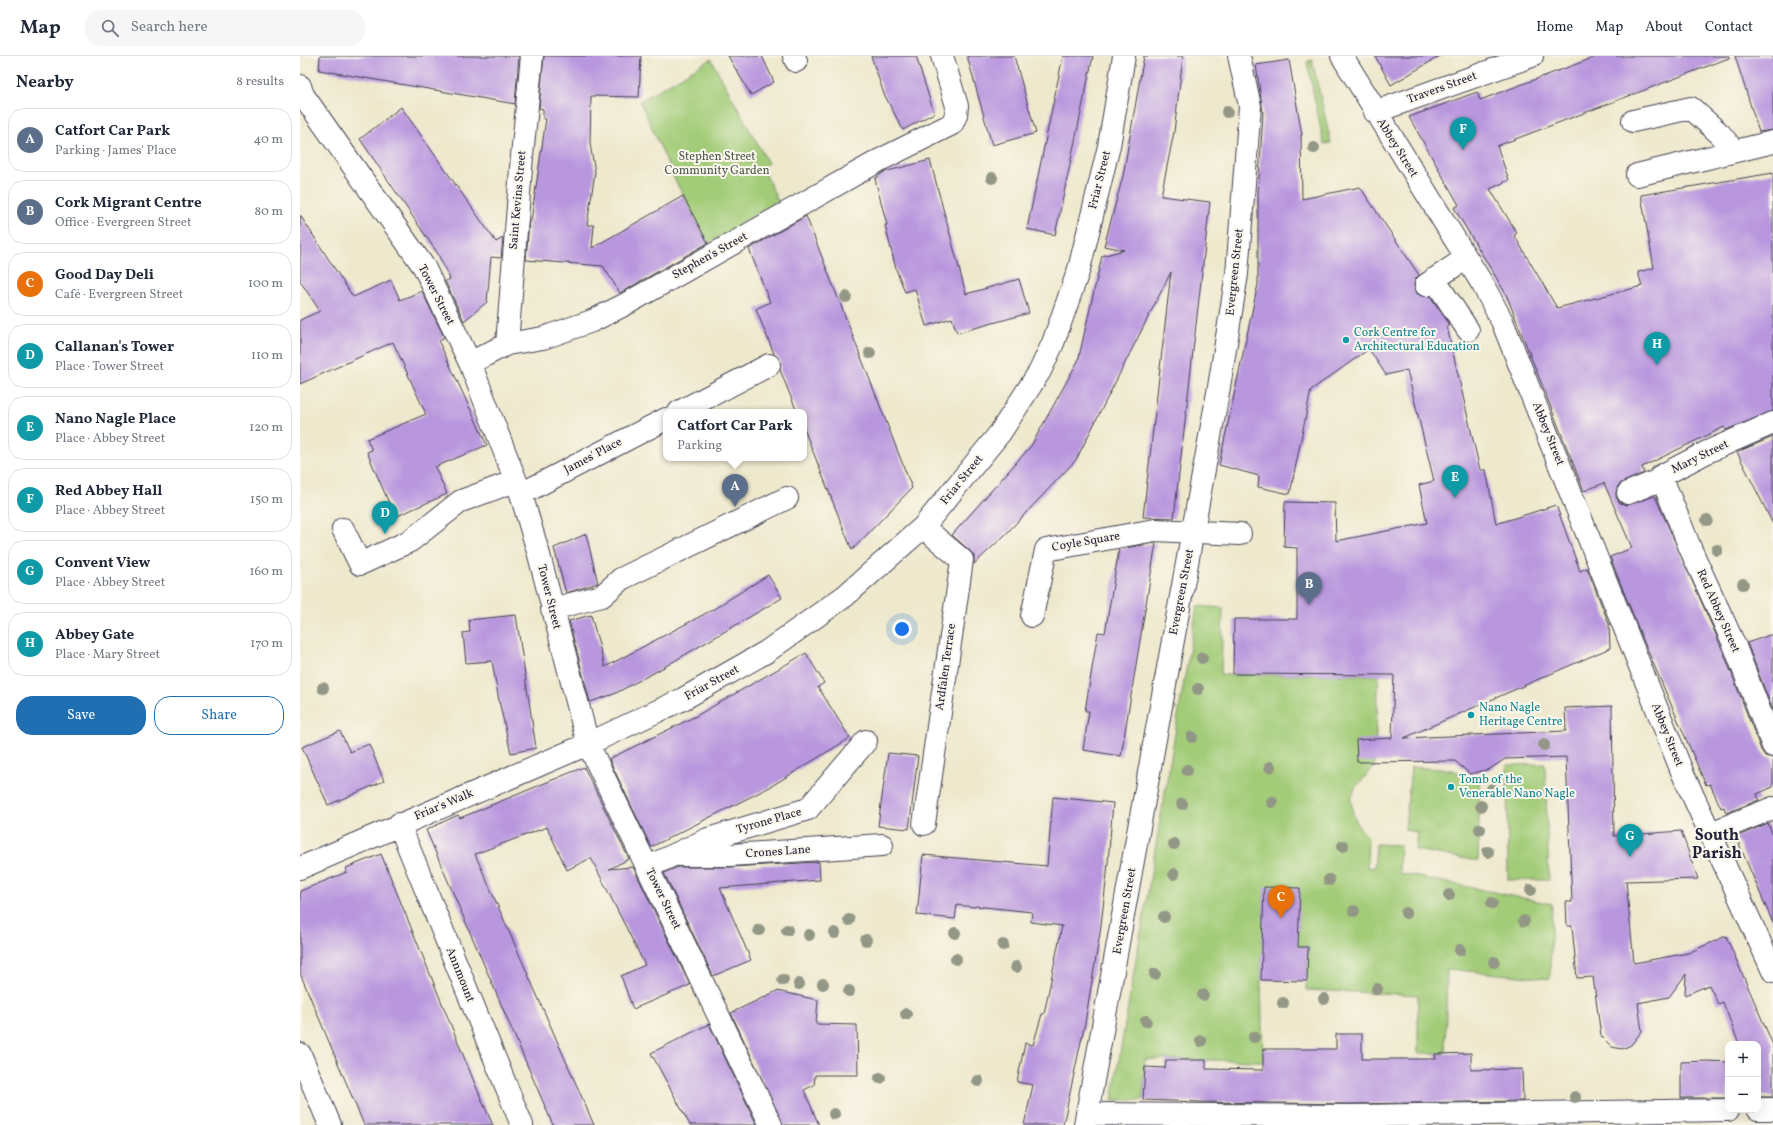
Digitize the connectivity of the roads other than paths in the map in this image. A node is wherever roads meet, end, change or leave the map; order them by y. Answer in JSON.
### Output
{"nodes":[{"id":1,"x":532,"y":56,"type":"edge"},
{"id":2,"x":942,"y":56,"type":"edge"},
{"id":3,"x":1124,"y":56,"type":"edge"},
{"id":4,"x":1238,"y":56,"type":"edge"},
{"id":5,"x":1342,"y":56,"type":"edge"},
{"id":6,"x":1532,"y":56,"type":"edge"},
{"id":7,"x":301,"y":92,"type":"edge"},
{"id":8,"x":1376,"y":112,"type":"junction"},
{"id":9,"x":1633,"y":121,"type":"dead end"},
{"id":10,"x":1773,"y":142,"type":"edge"},
{"id":11,"x":1734,"y":151,"type":"junction"},
{"id":12,"x":1637,"y":175,"type":"dead end"},
{"id":13,"x":1466,"y":258,"type":"junction"},
{"id":14,"x":1468,"y":330,"type":"dead end"},
{"id":15,"x":507,"y":344,"type":"junction"},
{"id":16,"x":470,"y":363,"type":"junction"},
{"id":17,"x":769,"y":365,"type":"dead end"},
{"id":18,"x":685,"y":409,"type":"edge"},
{"id":19,"x":663,"y":420,"type":"edge"},
{"id":20,"x":1773,"y":423,"type":"edge"},
{"id":21,"x":1661,"y":476,"type":"junction"},
{"id":22,"x":518,"y":488,"type":"junction"},
{"id":23,"x":1628,"y":493,"type":"dead end"},
{"id":24,"x":787,"y":498,"type":"dead end"},
{"id":25,"x":924,"y":527,"type":"junction"},
{"id":26,"x":343,"y":529,"type":"dead end"},
{"id":27,"x":1193,"y":531,"type":"junction"},
{"id":28,"x":1240,"y":534,"type":"dead end"},
{"id":29,"x":552,"y":609,"type":"junction"},
{"id":30,"x":1032,"y":616,"type":"dead end"},
{"id":31,"x":866,"y":741,"type":"dead end"},
{"id":32,"x":588,"y":744,"type":"junction"},
{"id":33,"x":1773,"y":746,"type":"edge"},
{"id":34,"x":1773,"y":808,"type":"edge"},
{"id":35,"x":398,"y":824,"type":"junction"},
{"id":36,"x":924,"y":824,"type":"dead end"},
{"id":37,"x":1710,"y":833,"type":"junction"},
{"id":38,"x":882,"y":845,"type":"dead end"},
{"id":39,"x":673,"y":855,"type":"junction"},
{"id":40,"x":648,"y":867,"type":"junction"},
{"id":41,"x":300,"y":868,"type":"edge"},
{"id":42,"x":1773,"y":971,"type":"edge"},
{"id":43,"x":300,"y":1054,"type":"edge"},
{"id":44,"x":1773,"y":1109,"type":"edge"},
{"id":45,"x":1725,"y":1110,"type":"edge"},
{"id":46,"x":1761,"y":1110,"type":"edge"},
{"id":47,"x":1086,"y":1120,"type":"edge"},
{"id":48,"x":330,"y":1125,"type":"edge"},
{"id":49,"x":522,"y":1125,"type":"edge"},
{"id":50,"x":771,"y":1125,"type":"edge"}],
"edges":[{"from":1,"to":15,"type":"street","name":"Saint Kevins Street"},
{"from":2,"to":15,"type":"street","name":"Stephen's Street"},
{"from":3,"to":25,"type":"street","name":"Friar Street"},
{"from":4,"to":27,"type":"street","name":"Evergreen Street"},
{"from":5,"to":8,"type":"street","name":"Abbey Street"},
{"from":6,"to":8,"type":"street","name":"Travers Street"},
{"from":7,"to":16,"type":"street","name":"Tower Street"},
{"from":8,"to":13,"type":"street","name":"Abbey Street"},
{"from":9,"to":11,"type":"street"},
{"from":10,"to":11,"type":"street"},
{"from":11,"to":12,"type":"street"},
{"from":13,"to":14,"type":"street"},
{"from":13,"to":37,"type":"street","name":"Abbey Street"},
{"from":15,"to":16,"type":"street","name":"Stephen's Street"},
{"from":16,"to":22,"type":"street","name":"Tower Street"},
{"from":17,"to":18,"type":"street"},
{"from":19,"to":22,"type":"street","name":"James' Place"},
{"from":20,"to":21,"type":"street","name":"Mary Street"},
{"from":21,"to":23,"type":"street","name":"Mary Street"},
{"from":21,"to":33,"type":"street","name":"Red Abbey Street"},
{"from":22,"to":26,"type":"street","name":"James' Place"},
{"from":22,"to":29,"type":"street","name":"Tower Street"},
{"from":24,"to":29,"type":"street"},
{"from":25,"to":32,"type":"street","name":"Friar Street"},
{"from":25,"to":36,"type":"street","name":"Ardfalen Terrace"},
{"from":27,"to":28,"type":"street"},
{"from":27,"to":30,"type":"street","name":"Coyle Square"},
{"from":27,"to":47,"type":"street","name":"Evergreen Street"},
{"from":29,"to":32,"type":"street","name":"Tower Street"},
{"from":31,"to":39,"type":"street","name":"Tyrone Place"},
{"from":32,"to":35,"type":"street","name":"Friar's Walk"},
{"from":32,"to":40,"type":"street","name":"Tower Street"},
{"from":34,"to":37,"type":"street"},
{"from":35,"to":41,"type":"street","name":"Friar's Walk"},
{"from":35,"to":49,"type":"street","name":"Annmount"},
{"from":37,"to":42,"type":"street","name":"Abbey Street"},
{"from":38,"to":39,"type":"street","name":"Crones Lane"},
{"from":39,"to":40,"type":"street","name":"Tyrone Place"},
{"from":40,"to":50,"type":"street","name":"Tower Street"},
{"from":43,"to":48,"type":"street"},
{"from":44,"to":46,"type":"street"},
{"from":45,"to":47,"type":"street"}]}
